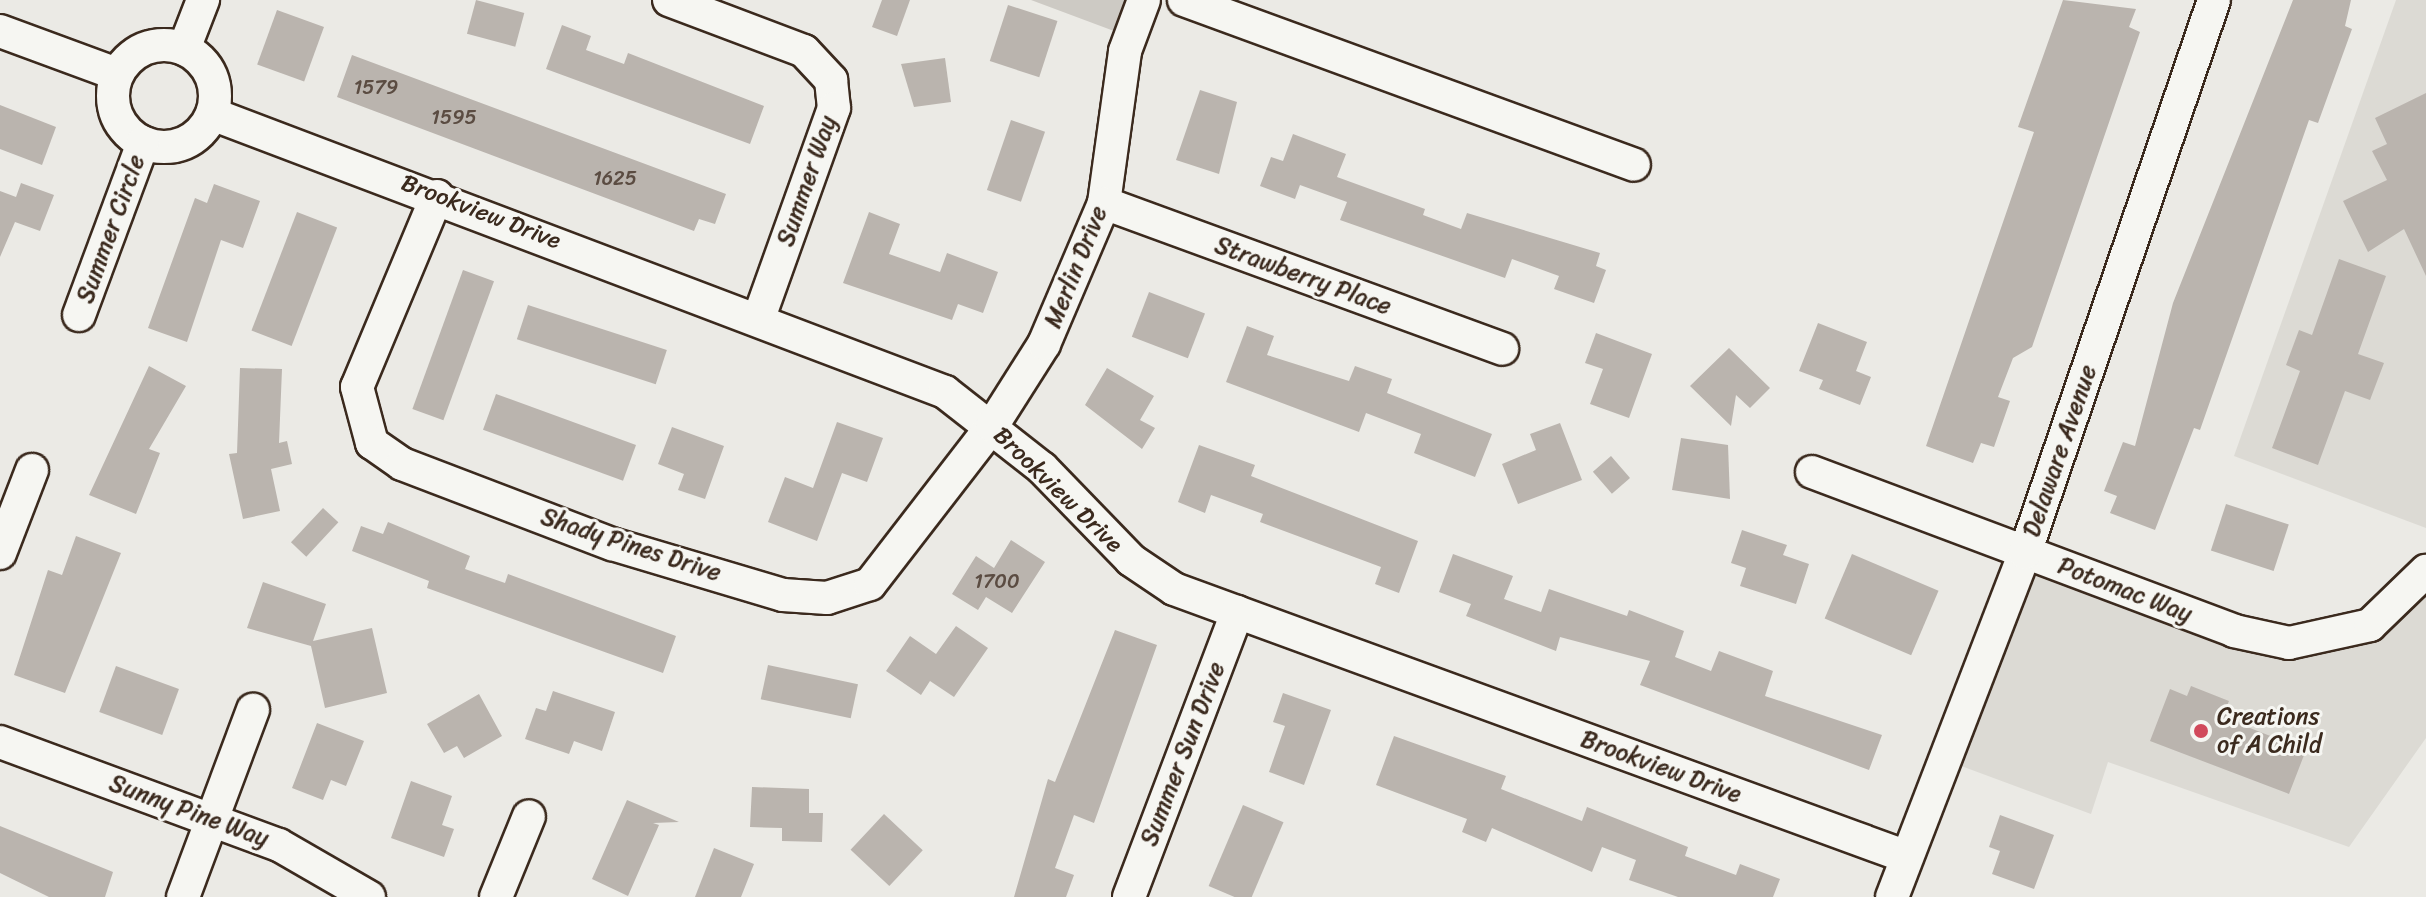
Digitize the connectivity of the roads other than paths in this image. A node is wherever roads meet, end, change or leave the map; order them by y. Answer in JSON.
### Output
{"nodes":[{"id":1,"x":203,"y":0,"type":"edge"},
{"id":2,"x":669,"y":0,"type":"edge"},
{"id":3,"x":1144,"y":0,"type":"edge"},
{"id":4,"x":1184,"y":0,"type":"edge"},
{"id":5,"x":2214,"y":0,"type":"edge"},
{"id":6,"x":0,"y":31,"type":"edge"},
{"id":7,"x":184,"y":49,"type":"junction"},
{"id":8,"x":117,"y":74,"type":"junction"},
{"id":9,"x":212,"y":114,"type":"junction"},
{"id":10,"x":143,"y":143,"type":"junction"},
{"id":11,"x":1634,"y":165,"type":"dead end"},
{"id":12,"x":437,"y":196,"type":"junction"},
{"id":13,"x":1104,"y":203,"type":"junction"},
{"id":14,"x":79,"y":315,"type":"dead end"},
{"id":15,"x":759,"y":317,"type":"junction"},
{"id":16,"x":1502,"y":349,"type":"dead end"},
{"id":17,"x":992,"y":426,"type":"junction"},
{"id":18,"x":32,"y":470,"type":"dead end"},
{"id":19,"x":1812,"y":472,"type":"dead end"},
{"id":20,"x":0,"y":553,"type":"edge"},
{"id":21,"x":2025,"y":553,"type":"junction"},
{"id":22,"x":2426,"y":571,"type":"edge"},
{"id":23,"x":1237,"y":612,"type":"junction"},
{"id":24,"x":253,"y":710,"type":"dead end"},
{"id":25,"x":0,"y":742,"type":"edge"},
{"id":26,"x":529,"y":816,"type":"dead end"},
{"id":27,"x":213,"y":818,"type":"junction"},
{"id":28,"x":1907,"y":857,"type":"junction"},
{"id":29,"x":183,"y":897,"type":"edge"},
{"id":30,"x":369,"y":897,"type":"edge"},
{"id":31,"x":496,"y":897,"type":"edge"},
{"id":32,"x":1129,"y":897,"type":"edge"},
{"id":33,"x":1892,"y":897,"type":"edge"}],
"edges":[{"from":1,"to":7,"type":"street"},
{"from":2,"to":15,"type":"street","name":"Summer Way"},
{"from":3,"to":13,"type":"street","name":"Merlin Drive"},
{"from":4,"to":11,"type":"street"},
{"from":5,"to":21,"type":"street","name":"Delaware Avenue"},
{"from":6,"to":8,"type":"street"},
{"from":7,"to":8,"type":"street"},
{"from":7,"to":9,"type":"street"},
{"from":8,"to":10,"type":"street"},
{"from":9,"to":10,"type":"street"},
{"from":9,"to":12,"type":"street","name":"Brookview Drive"},
{"from":10,"to":14,"type":"street","name":"Summer Circle"},
{"from":12,"to":15,"type":"street","name":"Brookview Drive"},
{"from":12,"to":17,"type":"street","name":"Shady Pines Drive"},
{"from":13,"to":16,"type":"street","name":"Strawberry Place"},
{"from":13,"to":17,"type":"street","name":"Merlin Drive"},
{"from":15,"to":17,"type":"street","name":"Brookview Drive"},
{"from":17,"to":23,"type":"street","name":"Brookview Drive"},
{"from":18,"to":20,"type":"street"},
{"from":19,"to":21,"type":"street","name":"Potomac Way"},
{"from":21,"to":22,"type":"street","name":"Potomac Way"},
{"from":21,"to":28,"type":"street","name":"Delaware Avenue"},
{"from":23,"to":28,"type":"street","name":"Brookview Drive"},
{"from":23,"to":32,"type":"street","name":"Summer Sun Drive"},
{"from":24,"to":27,"type":"street"},
{"from":25,"to":27,"type":"street","name":"Sunny Pine Way"},
{"from":26,"to":31,"type":"street"},
{"from":27,"to":29,"type":"street"},
{"from":27,"to":30,"type":"street","name":"Sunny Pine Way"},
{"from":28,"to":33,"type":"street","name":"Delaware Avenue"}]}
